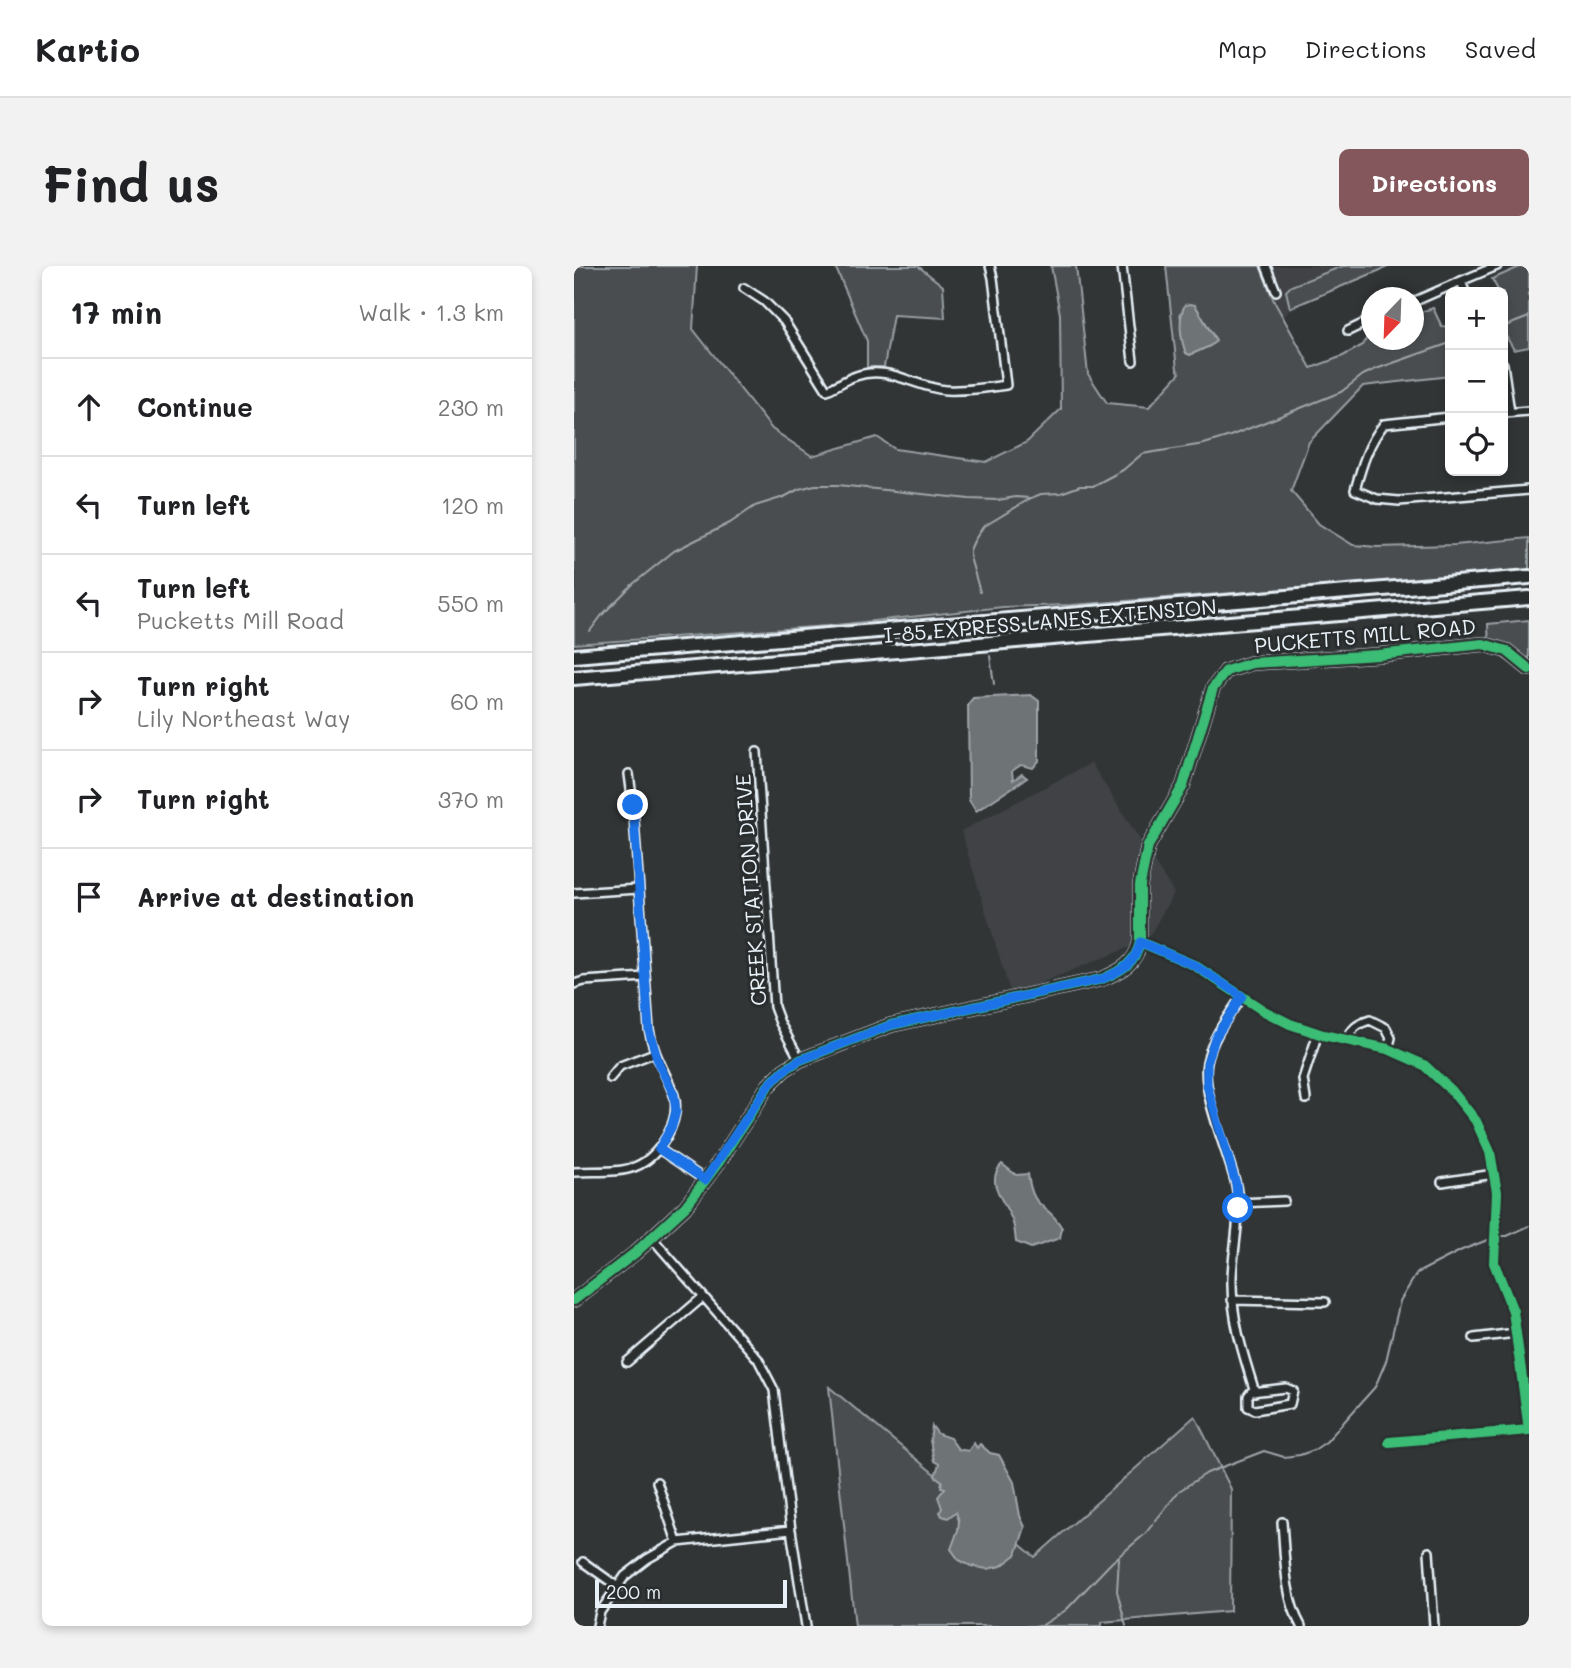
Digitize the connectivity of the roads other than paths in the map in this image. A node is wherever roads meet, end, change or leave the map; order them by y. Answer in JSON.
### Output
{"nodes":[{"id":1,"x":990,"y":266,"type":"edge"},
{"id":2,"x":1122,"y":266,"type":"edge"},
{"id":3,"x":1266,"y":266,"type":"edge"},
{"id":4,"x":1497,"y":266,"type":"edge"},
{"id":5,"x":1461,"y":281,"type":"junction"},
{"id":6,"x":1463,"y":287,"type":"edge"},
{"id":7,"x":744,"y":288,"type":"dead end"},
{"id":8,"x":1276,"y":291,"type":"dead end"},
{"id":9,"x":1424,"y":297,"type":"edge"},
{"id":10,"x":1361,"y":325,"type":"edge"},
{"id":11,"x":1348,"y":331,"type":"dead end"},
{"id":12,"x":1133,"y":361,"type":"dead end"},
{"id":13,"x":1529,"y":411,"type":"edge"},
{"id":14,"x":1508,"y":413,"type":"edge"},
{"id":15,"x":1445,"y":418,"type":"edge"},
{"id":16,"x":1529,"y":490,"type":"edge"},
{"id":17,"x":1529,"y":578,"type":"edge"},
{"id":18,"x":1529,"y":598,"type":"edge"},
{"id":19,"x":574,"y":656,"type":"edge"},
{"id":20,"x":1529,"y":669,"type":"edge"},
{"id":21,"x":574,"y":678,"type":"edge"},
{"id":22,"x":757,"y":752,"type":"dead end"},
{"id":23,"x":629,"y":774,"type":"dead end"},
{"id":24,"x":639,"y":889,"type":"junction"},
{"id":25,"x":574,"y":893,"type":"edge"},
{"id":26,"x":1140,"y":942,"type":"junction"},
{"id":27,"x":645,"y":977,"type":"junction"},
{"id":28,"x":574,"y":984,"type":"edge"},
{"id":29,"x":1242,"y":996,"type":"junction"},
{"id":30,"x":1318,"y":1033,"type":"junction"},
{"id":31,"x":1347,"y":1040,"type":"junction"},
{"id":32,"x":1388,"y":1049,"type":"junction"},
{"id":33,"x":654,"y":1053,"type":"junction"},
{"id":34,"x":800,"y":1060,"type":"junction"},
{"id":35,"x":610,"y":1078,"type":"dead end"},
{"id":36,"x":1306,"y":1099,"type":"dead end"},
{"id":37,"x":659,"y":1149,"type":"junction"},
{"id":38,"x":574,"y":1172,"type":"edge"},
{"id":39,"x":1494,"y":1174,"type":"junction"},
{"id":40,"x":705,"y":1180,"type":"junction"},
{"id":41,"x":1442,"y":1182,"type":"dead end"},
{"id":42,"x":1284,"y":1201,"type":"dead end"},
{"id":43,"x":1237,"y":1203,"type":"junction"},
{"id":44,"x":652,"y":1238,"type":"junction"},
{"id":45,"x":703,"y":1297,"type":"junction"},
{"id":46,"x":574,"y":1300,"type":"edge"},
{"id":47,"x":1232,"y":1300,"type":"junction"},
{"id":48,"x":1325,"y":1301,"type":"dead end"},
{"id":49,"x":1516,"y":1333,"type":"junction"},
{"id":50,"x":1474,"y":1338,"type":"dead end"},
{"id":51,"x":627,"y":1362,"type":"dead end"},
{"id":52,"x":1255,"y":1392,"type":"junction"},
{"id":53,"x":1389,"y":1442,"type":"dead end"},
{"id":54,"x":657,"y":1482,"type":"dead end"},
{"id":55,"x":1282,"y":1522,"type":"dead end"},
{"id":56,"x":791,"y":1530,"type":"junction"},
{"id":57,"x":677,"y":1542,"type":"junction"},
{"id":58,"x":1429,"y":1552,"type":"dead end"},
{"id":59,"x":583,"y":1562,"type":"dead end"},
{"id":60,"x":618,"y":1587,"type":"junction"},
{"id":61,"x":597,"y":1626,"type":"edge"},
{"id":62,"x":806,"y":1626,"type":"edge"},
{"id":63,"x":1301,"y":1626,"type":"edge"},
{"id":64,"x":1434,"y":1626,"type":"edge"}],
"edges":[{"from":1,"to":7,"type":"street"},
{"from":2,"to":12,"type":"street"},
{"from":3,"to":8,"type":"street"},
{"from":4,"to":5,"type":"street"},
{"from":5,"to":6,"type":"street"},
{"from":5,"to":9,"type":"street"},
{"from":10,"to":11,"type":"street"},
{"from":13,"to":14,"type":"street"},
{"from":15,"to":16,"type":"street"},
{"from":17,"to":19,"type":"highway","name":"I-85 EXPRESS LANES EXTENSION"},
{"from":18,"to":21,"type":"highway","name":"I-85 EXPRESS LANES EXTENSION"},
{"from":20,"to":26,"type":"street","name":"PUCKETTS MILL ROAD"},
{"from":22,"to":34,"type":"street","name":"CREEK STATION DRIVE"},
{"from":23,"to":24,"type":"street"},
{"from":24,"to":25,"type":"street"},
{"from":24,"to":27,"type":"street"},
{"from":26,"to":29,"type":"street"},
{"from":26,"to":34,"type":"street"},
{"from":27,"to":28,"type":"street"},
{"from":27,"to":33,"type":"street"},
{"from":29,"to":30,"type":"street"},
{"from":29,"to":43,"type":"street"},
{"from":30,"to":31,"type":"street"},
{"from":30,"to":36,"type":"street"},
{"from":31,"to":32,"type":"street"},
{"from":31,"to":32,"type":"street"},
{"from":32,"to":39,"type":"street"},
{"from":33,"to":35,"type":"street"},
{"from":33,"to":37,"type":"street"},
{"from":34,"to":40,"type":"street"},
{"from":37,"to":38,"type":"street"},
{"from":37,"to":40,"type":"street"},
{"from":39,"to":41,"type":"street"},
{"from":39,"to":49,"type":"street"},
{"from":40,"to":44,"type":"street"},
{"from":42,"to":43,"type":"street"},
{"from":43,"to":47,"type":"street"},
{"from":44,"to":45,"type":"street"},
{"from":44,"to":46,"type":"street"},
{"from":45,"to":51,"type":"street"},
{"from":45,"to":56,"type":"street"},
{"from":47,"to":48,"type":"street"},
{"from":47,"to":52,"type":"street"},
{"from":49,"to":50,"type":"street"},
{"from":49,"to":53,"type":"street"},
{"from":52,"to":52,"type":"street"},
{"from":54,"to":57,"type":"street"},
{"from":55,"to":63,"type":"street"},
{"from":56,"to":57,"type":"street"},
{"from":56,"to":62,"type":"street"},
{"from":57,"to":60,"type":"street"},
{"from":58,"to":64,"type":"street"},
{"from":59,"to":60,"type":"street"},
{"from":60,"to":61,"type":"street"}]}
